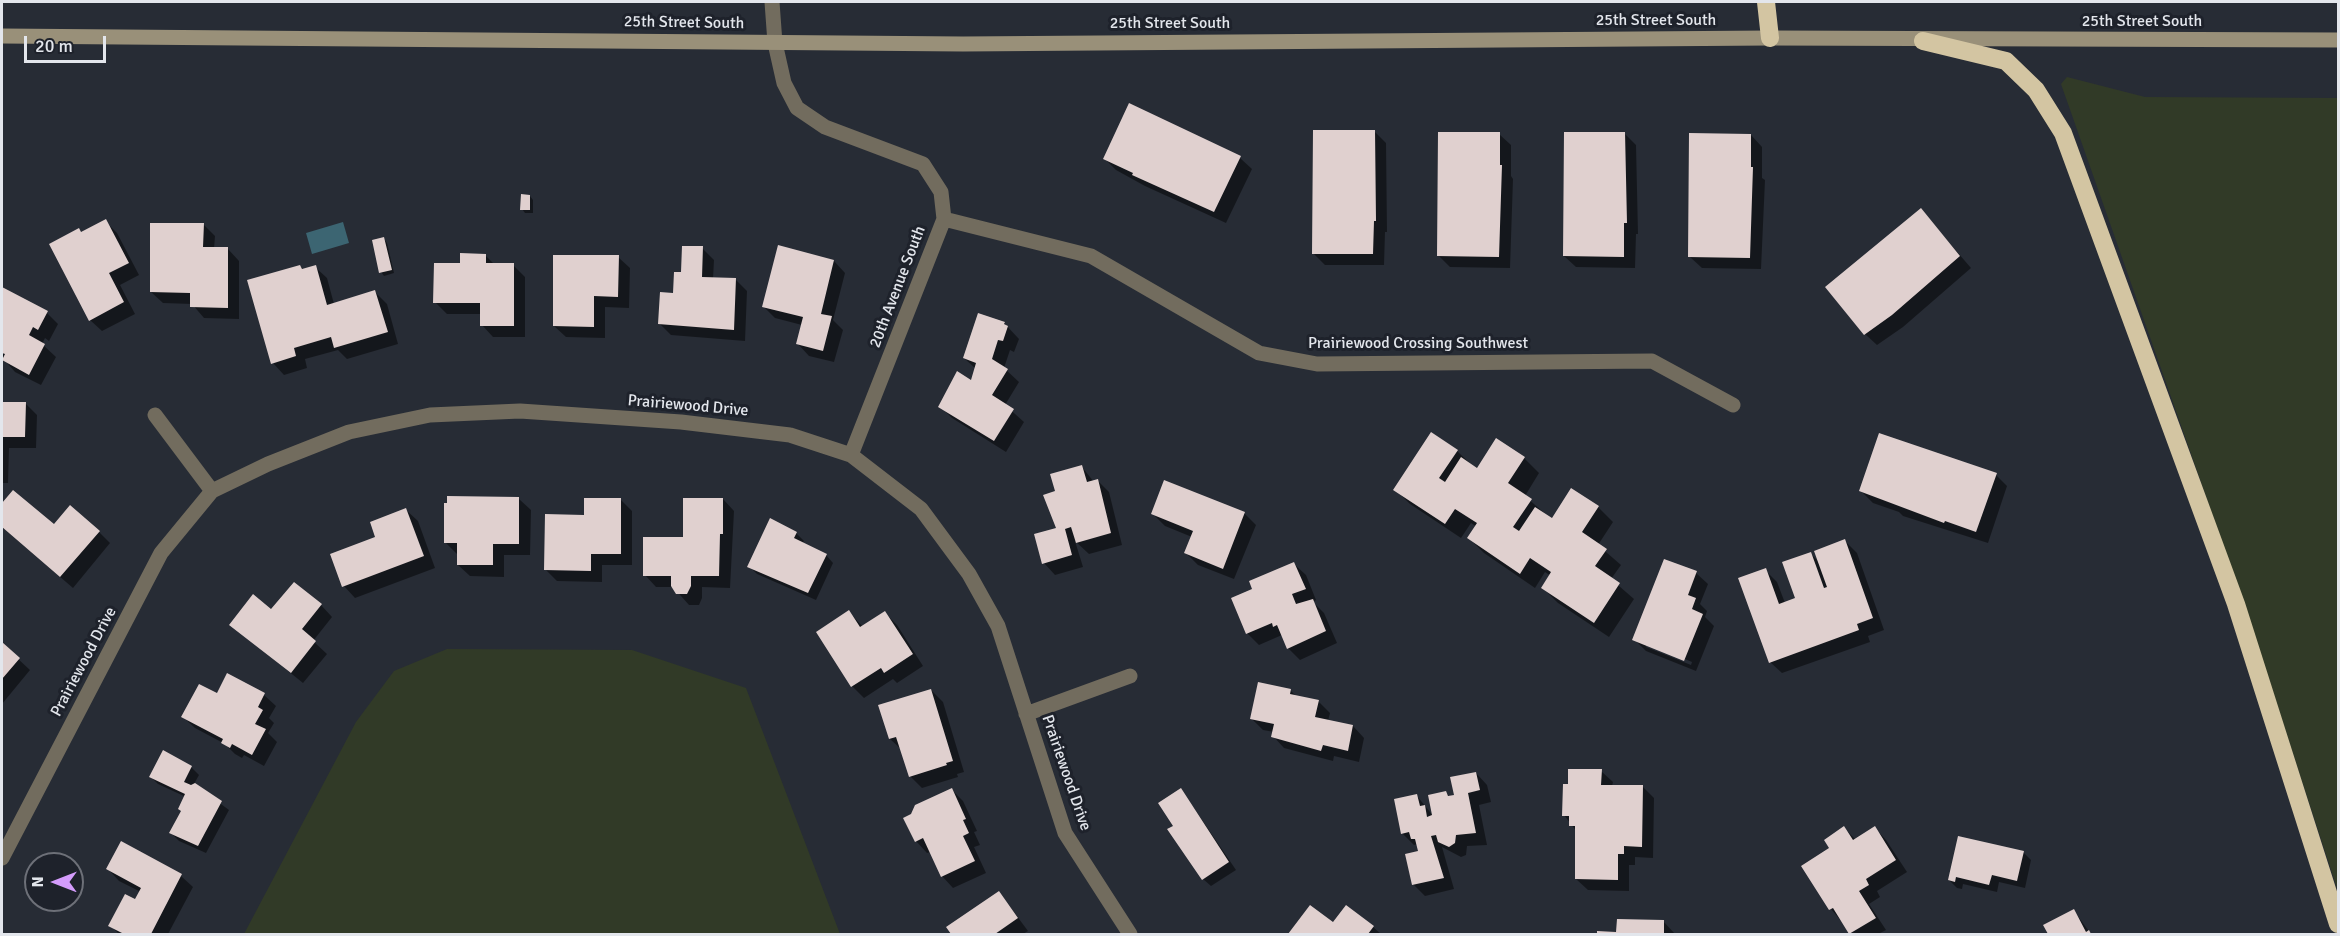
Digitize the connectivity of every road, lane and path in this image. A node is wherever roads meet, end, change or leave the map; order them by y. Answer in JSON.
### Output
{"nodes":[{"id":1,"x":772,"y":2,"type":"edge"},
{"id":2,"x":1766,"y":2,"type":"edge"},
{"id":3,"x":2,"y":36,"type":"edge"},
{"id":4,"x":1770,"y":38,"type":"junction"},
{"id":5,"x":2334,"y":40,"type":"edge"},
{"id":6,"x":1923,"y":41,"type":"junction"},
{"id":7,"x":775,"y":43,"type":"junction"},
{"id":8,"x":944,"y":219,"type":"junction"},
{"id":9,"x":1733,"y":405,"type":"dead end"},
{"id":10,"x":155,"y":415,"type":"dead end"},
{"id":11,"x":851,"y":455,"type":"junction"},
{"id":12,"x":212,"y":491,"type":"junction"},
{"id":13,"x":1130,"y":676,"type":"dead end"},
{"id":14,"x":1026,"y":714,"type":"junction"},
{"id":15,"x":2,"y":858,"type":"edge"},
{"id":16,"x":2338,"y":924,"type":"edge"},
{"id":17,"x":1130,"y":934,"type":"edge"}],
"edges":[{"from":1,"to":7,"type":"street","name":"20th Avenue South"},
{"from":2,"to":4,"type":"highway"},
{"from":3,"to":7,"type":"main road","name":"25th Street South"},
{"from":4,"to":6,"type":"main road","name":"25th Street South"},
{"from":4,"to":7,"type":"main road","name":"25th Street South"},
{"from":5,"to":6,"type":"main road","name":"25th Street South"},
{"from":6,"to":16,"type":"highway"},
{"from":7,"to":8,"type":"street","name":"20th Avenue South"},
{"from":8,"to":9,"type":"street","name":"Prairiewood Crossing Southwest"},
{"from":8,"to":11,"type":"street","name":"20th Avenue South"},
{"from":10,"to":12,"type":"street"},
{"from":11,"to":12,"type":"street","name":"Prairiewood Drive"},
{"from":11,"to":14,"type":"street","name":"Prairiewood Drive"},
{"from":12,"to":15,"type":"street","name":"Prairiewood Drive"},
{"from":13,"to":14,"type":"street","name":"Prairiewood Drive"},
{"from":14,"to":17,"type":"street","name":"Prairiewood Drive"}]}
